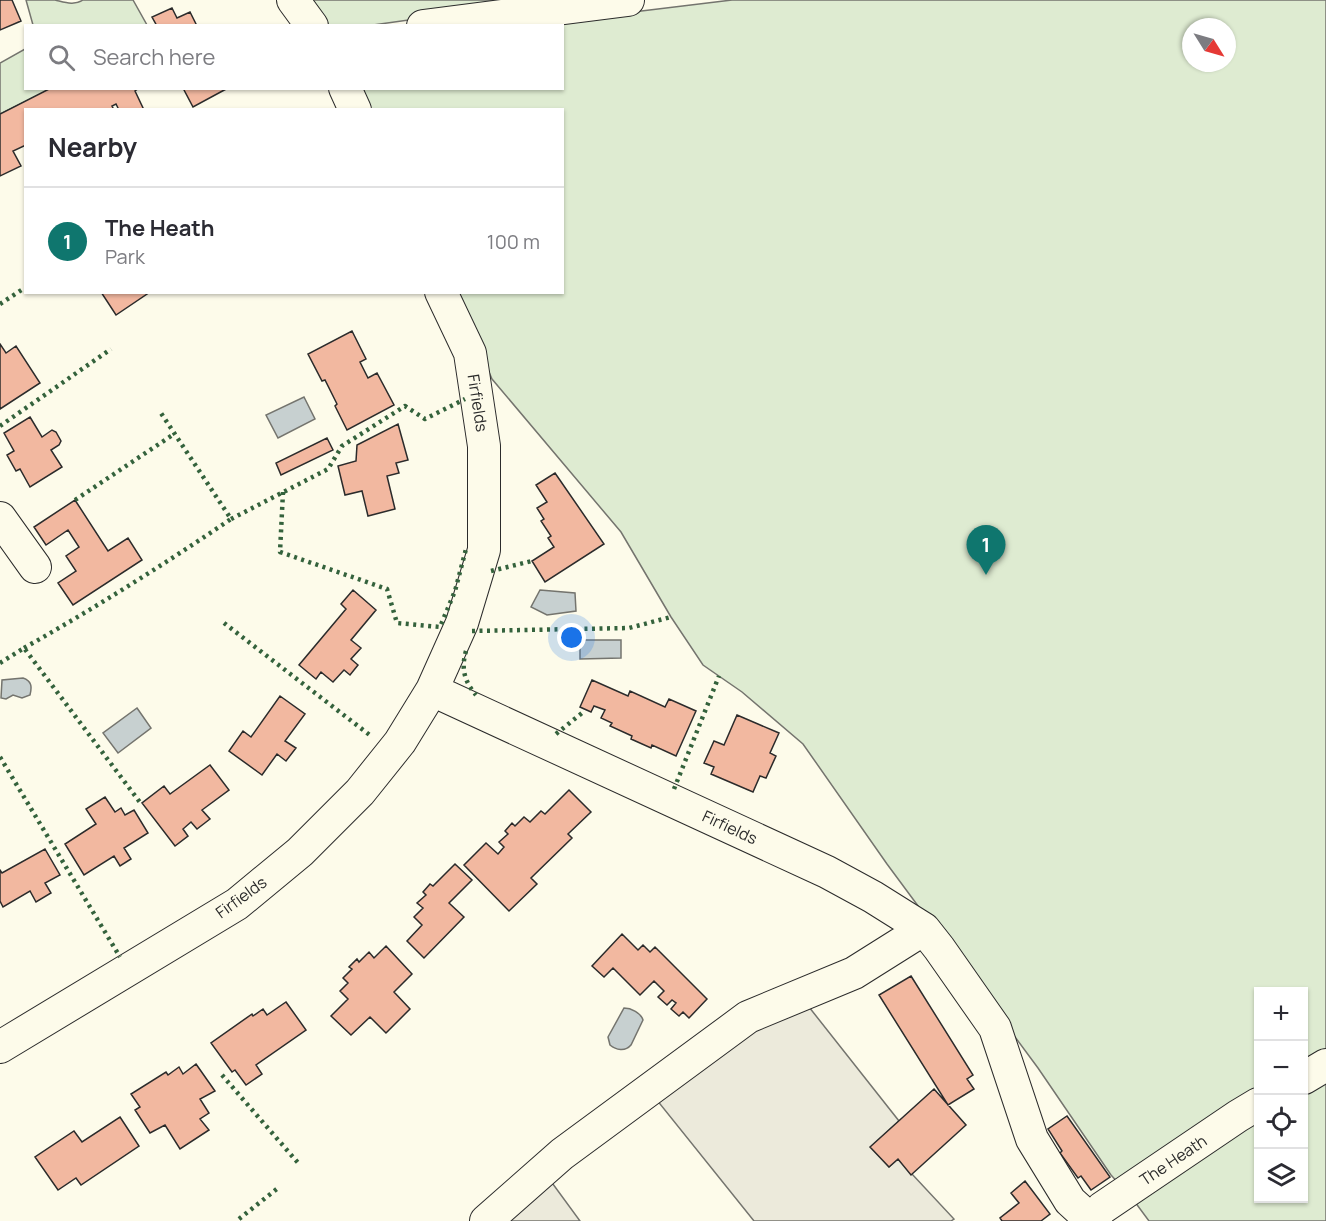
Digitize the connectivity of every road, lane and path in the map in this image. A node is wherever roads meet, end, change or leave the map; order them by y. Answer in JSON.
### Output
{"nodes":[{"id":1,"x":293,"y":0,"type":"edge"},
{"id":2,"x":628,"y":0,"type":"edge"},
{"id":3,"x":311,"y":24,"type":"edge"},
{"id":4,"x":439,"y":24,"type":"edge"},
{"id":5,"x":346,"y":90,"type":"edge"},
{"id":6,"x":354,"y":108,"type":"edge"},
{"id":7,"x":442,"y":294,"type":"edge"},
{"id":8,"x":0,"y":518,"type":"edge"},
{"id":9,"x":35,"y":567,"type":"dead end"},
{"id":10,"x":432,"y":690,"type":"junction"},
{"id":11,"x":924,"y":929,"type":"junction"},
{"id":12,"x":0,"y":1047,"type":"edge"},
{"id":13,"x":1326,"y":1065,"type":"edge"},
{"id":14,"x":1308,"y":1076,"type":"edge"},
{"id":15,"x":1254,"y":1107,"type":"edge"},
{"id":16,"x":486,"y":1221,"type":"edge"},
{"id":17,"x":1090,"y":1221,"type":"edge"}],
"edges":[{"from":1,"to":3,"type":"street"},
{"from":2,"to":4,"type":"street"},
{"from":5,"to":6,"type":"street"},
{"from":7,"to":10,"type":"street","name":"Firfields"},
{"from":8,"to":9,"type":"street"},
{"from":10,"to":11,"type":"street","name":"Firfields"},
{"from":10,"to":12,"type":"street","name":"Firfields"},
{"from":11,"to":16,"type":"street"},
{"from":11,"to":17,"type":"street"},
{"from":13,"to":14,"type":"street"},
{"from":15,"to":17,"type":"street","name":"The Heath"}]}
